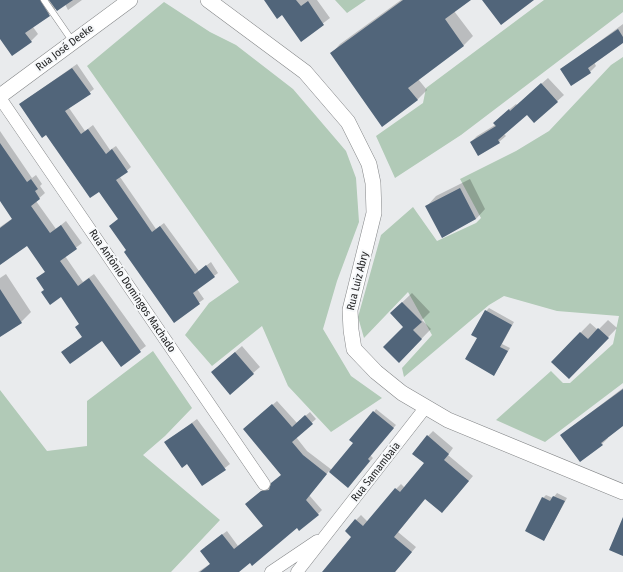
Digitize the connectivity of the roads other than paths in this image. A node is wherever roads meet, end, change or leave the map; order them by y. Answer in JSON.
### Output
{"nodes":[{"id":1,"x":44,"y":0,"type":"edge"},
{"id":2,"x":130,"y":0,"type":"edge"},
{"id":3,"x":208,"y":0,"type":"edge"},
{"id":4,"x":73,"y":42,"type":"junction"},
{"id":5,"x":0,"y":97,"type":"edge"},
{"id":6,"x":425,"y":408,"type":"junction"},
{"id":7,"x":264,"y":484,"type":"dead end"},
{"id":8,"x":623,"y":492,"type":"edge"},
{"id":9,"x":326,"y":535,"type":"junction"},
{"id":10,"x":271,"y":572,"type":"edge"},
{"id":11,"x":297,"y":572,"type":"edge"}],
"edges":[{"from":1,"to":4,"type":"lane"},
{"from":2,"to":4,"type":"street","name":"Rua José Deeke"},
{"from":3,"to":6,"type":"street","name":"Rua Luiz Abry"},
{"from":4,"to":5,"type":"street","name":"Rua José Deeke"},
{"from":5,"to":7,"type":"street","name":"Rua Antônio Domingos Machado"},
{"from":6,"to":8,"type":"street","name":"Rua Luiz Abry"},
{"from":6,"to":9,"type":"street","name":"Rua Samambaia"},
{"from":9,"to":10,"type":"street","name":"Rua Samambaia"},
{"from":9,"to":11,"type":"street","name":"Rua Samambaia"}]}
